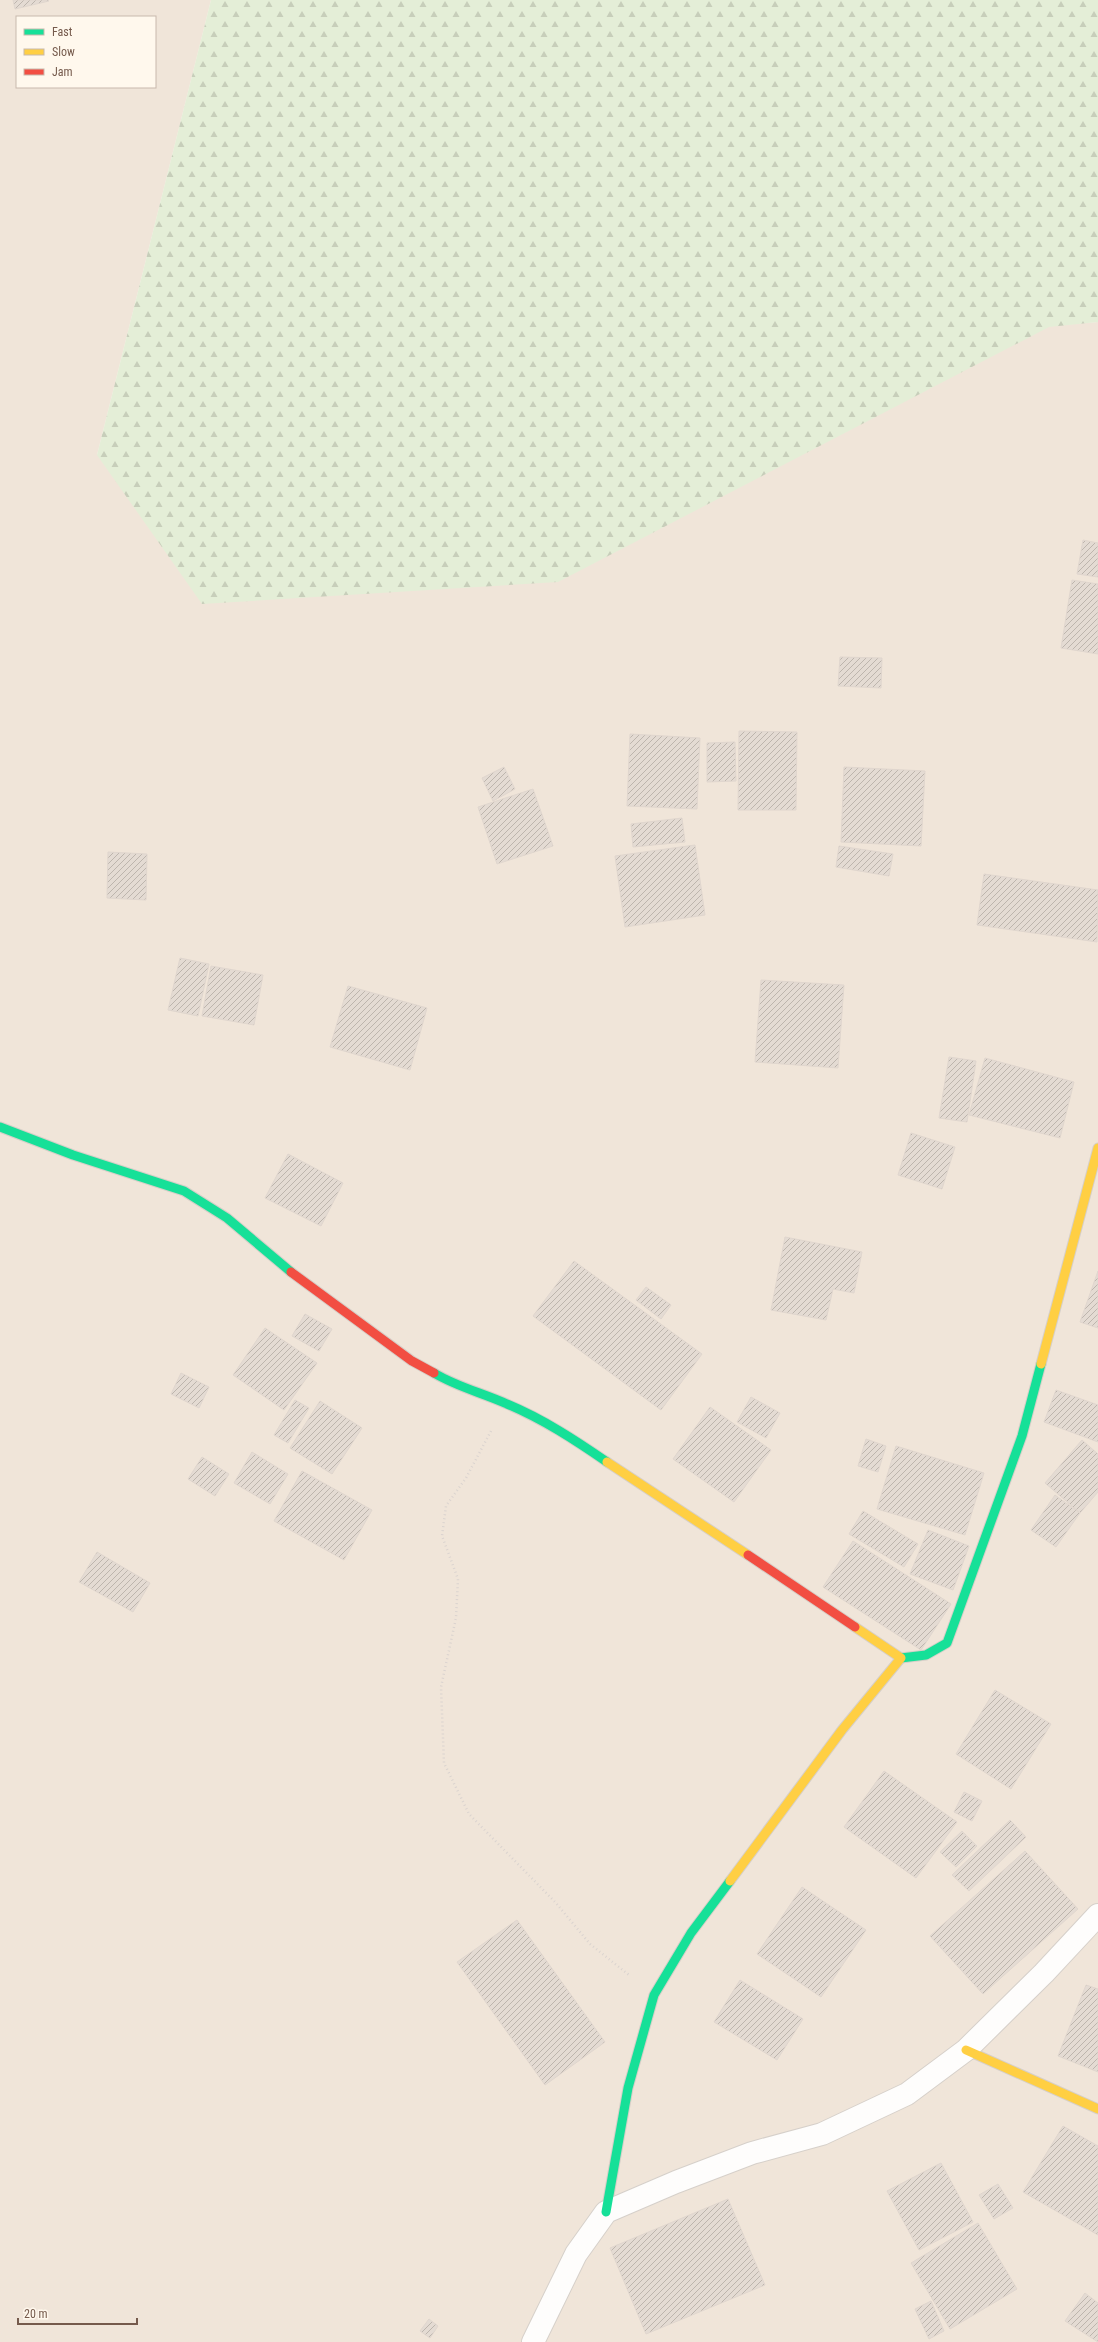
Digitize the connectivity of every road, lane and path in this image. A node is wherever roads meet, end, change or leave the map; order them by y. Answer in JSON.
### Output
{"nodes":[{"id":1,"x":0,"y":1127,"type":"edge"},
{"id":2,"x":1098,"y":1148,"type":"edge"},
{"id":3,"x":506,"y":1403,"type":"junction"},
{"id":4,"x":901,"y":1658,"type":"junction"},
{"id":5,"x":1098,"y":1915,"type":"edge"},
{"id":6,"x":654,"y":1995,"type":"junction"},
{"id":7,"x":966,"y":2050,"type":"junction"},
{"id":8,"x":1098,"y":2108,"type":"edge"},
{"id":9,"x":606,"y":2212,"type":"junction"},
{"id":10,"x":533,"y":2342,"type":"edge"}],
"edges":[{"from":1,"to":3,"type":"street"},
{"from":2,"to":4,"type":"street"},
{"from":3,"to":4,"type":"street"},
{"from":3,"to":6,"type":"path"},
{"from":4,"to":6,"type":"street"},
{"from":5,"to":7,"type":"street"},
{"from":6,"to":9,"type":"street"},
{"from":7,"to":8,"type":"street"},
{"from":7,"to":9,"type":"street"},
{"from":9,"to":10,"type":"street"}]}
